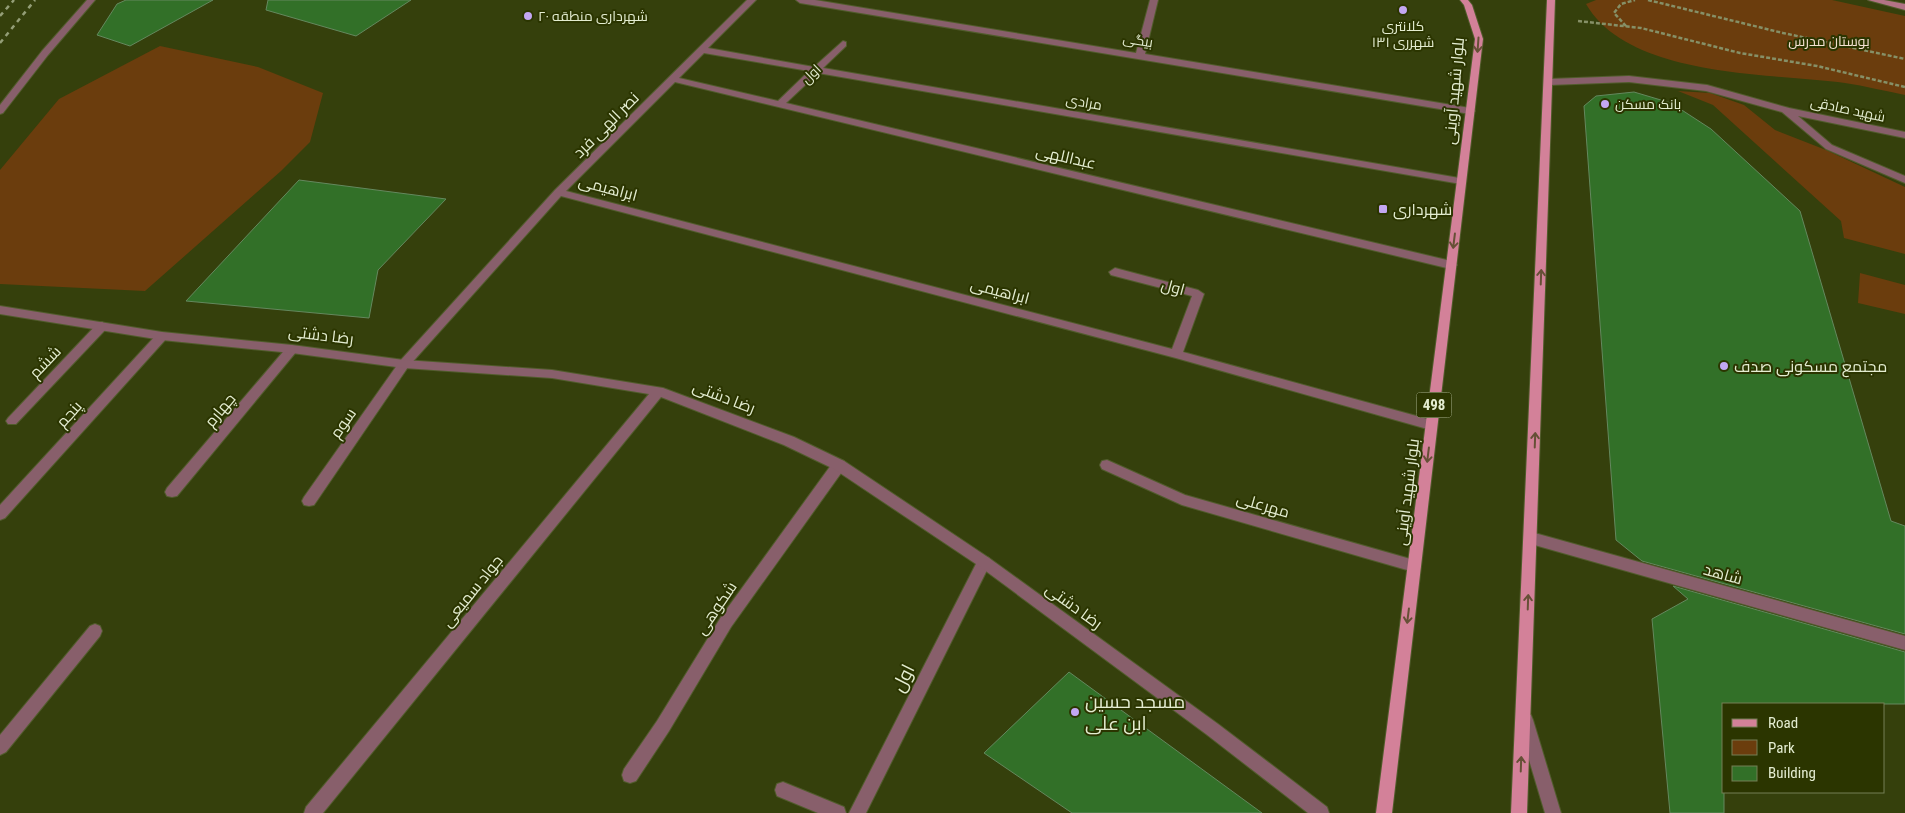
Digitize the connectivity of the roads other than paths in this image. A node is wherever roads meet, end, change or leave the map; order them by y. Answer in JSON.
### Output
{"nodes":[{"id":1,"x":91,"y":0,"type":"edge"},
{"id":2,"x":752,"y":0,"type":"edge"},
{"id":3,"x":800,"y":0,"type":"edge"},
{"id":4,"x":1154,"y":0,"type":"edge"},
{"id":5,"x":1464,"y":0,"type":"edge"},
{"id":6,"x":1552,"y":0,"type":"edge"},
{"id":7,"x":1872,"y":0,"type":"edge"},
{"id":8,"x":1905,"y":7,"type":"edge"},
{"id":9,"x":843,"y":44,"type":"dead end"},
{"id":10,"x":702,"y":50,"type":"junction"},
{"id":11,"x":1140,"y":55,"type":"junction"},
{"id":12,"x":816,"y":70,"type":"junction"},
{"id":13,"x":674,"y":79,"type":"junction"},
{"id":14,"x":1548,"y":82,"type":"junction"},
{"id":15,"x":780,"y":104,"type":"junction"},
{"id":16,"x":1785,"y":110,"type":"junction"},
{"id":17,"x":0,"y":111,"type":"edge"},
{"id":18,"x":1470,"y":111,"type":"junction"},
{"id":19,"x":1905,"y":135,"type":"edge"},
{"id":20,"x":1905,"y":180,"type":"edge"},
{"id":21,"x":1461,"y":181,"type":"junction"},
{"id":22,"x":559,"y":192,"type":"junction"},
{"id":23,"x":1451,"y":265,"type":"junction"},
{"id":24,"x":1115,"y":272,"type":"dead end"},
{"id":25,"x":0,"y":310,"type":"edge"},
{"id":26,"x":102,"y":326,"type":"junction"},
{"id":27,"x":162,"y":336,"type":"junction"},
{"id":28,"x":292,"y":349,"type":"junction"},
{"id":29,"x":1176,"y":354,"type":"junction"},
{"id":30,"x":404,"y":364,"type":"junction"},
{"id":31,"x":658,"y":392,"type":"junction"},
{"id":32,"x":12,"y":421,"type":"dead end"},
{"id":33,"x":1431,"y":425,"type":"junction"},
{"id":34,"x":839,"y":465,"type":"junction"},
{"id":35,"x":1107,"y":465,"type":"dead end"},
{"id":36,"x":172,"y":492,"type":"dead end"},
{"id":37,"x":309,"y":502,"type":"dead end"},
{"id":38,"x":0,"y":514,"type":"edge"},
{"id":39,"x":1531,"y":538,"type":"junction"},
{"id":40,"x":984,"y":562,"type":"junction"},
{"id":41,"x":1414,"y":566,"type":"junction"},
{"id":42,"x":94,"y":631,"type":"dead end"},
{"id":43,"x":1905,"y":643,"type":"edge"},
{"id":44,"x":1523,"y":715,"type":"junction"},
{"id":45,"x":0,"y":747,"type":"edge"},
{"id":46,"x":630,"y":774,"type":"dead end"},
{"id":47,"x":783,"y":790,"type":"dead end"},
{"id":48,"x":312,"y":813,"type":"edge"},
{"id":49,"x":838,"y":813,"type":"edge"},
{"id":50,"x":857,"y":813,"type":"edge"},
{"id":51,"x":1321,"y":813,"type":"edge"},
{"id":52,"x":1384,"y":813,"type":"edge"},
{"id":53,"x":1520,"y":813,"type":"edge"},
{"id":54,"x":1554,"y":813,"type":"edge"}],
"edges":[{"from":1,"to":17,"type":"street"},
{"from":2,"to":10,"type":"street","name":"نصر الهی فرد"},
{"from":3,"to":11,"type":"street","name":"بیگی"},
{"from":4,"to":11,"type":"street"},
{"from":5,"to":18,"type":"main road","name":"بلوار شهید آوینی","number":"498","one_way":true},
{"from":6,"to":14,"type":"main road"},
{"from":7,"to":8,"type":"main road"},
{"from":9,"to":12,"type":"street","name":"اول"},
{"from":10,"to":12,"type":"street","name":"مرادی"},
{"from":10,"to":13,"type":"street","name":"نصر الهی فرد"},
{"from":11,"to":18,"type":"street","name":"بیگی"},
{"from":12,"to":15,"type":"street","name":"اول"},
{"from":12,"to":21,"type":"street","name":"مرادی"},
{"from":13,"to":15,"type":"street","name":"عبداللهی"},
{"from":13,"to":22,"type":"street","name":"نصر الهی فرد"},
{"from":14,"to":16,"type":"street","name":"شهید صادقی"},
{"from":39,"to":14,"type":"main road","one_way":true},
{"from":15,"to":23,"type":"street","name":"عبداللهی"},
{"from":16,"to":19,"type":"street","name":"شهید صادقی"},
{"from":16,"to":20,"type":"street"},
{"from":18,"to":21,"type":"main road","name":"بلوار شهید آوینی","number":"498"},
{"from":21,"to":23,"type":"main road","name":"بلوار شهید آوینی","number":"498","one_way":true},
{"from":22,"to":29,"type":"street","name":"ابراهیمی"},
{"from":22,"to":30,"type":"street","name":"نصر الهی فرد"},
{"from":23,"to":33,"type":"main road","name":"بلوار شهید آوینی","number":"498"},
{"from":24,"to":29,"type":"street","name":"اول"},
{"from":25,"to":26,"type":"street","name":"رضا دشتی"},
{"from":26,"to":27,"type":"street","name":"رضا دشتی"},
{"from":26,"to":32,"type":"street","name":"ششم"},
{"from":27,"to":28,"type":"street","name":"رضا دشتی"},
{"from":27,"to":38,"type":"street","name":"پنجم"},
{"from":28,"to":30,"type":"street","name":"رضا دشتی"},
{"from":28,"to":36,"type":"street","name":"چهارم"},
{"from":29,"to":33,"type":"street","name":"ابراهیمی"},
{"from":30,"to":31,"type":"street","name":"رضا دشتی"},
{"from":30,"to":37,"type":"street","name":"سوم"},
{"from":31,"to":34,"type":"street","name":"رضا دشتی"},
{"from":31,"to":48,"type":"street","name":"جواد سمیعی"},
{"from":33,"to":41,"type":"main road","name":"بلوار شهید آوینی","number":"498","one_way":true},
{"from":34,"to":40,"type":"street","name":"رضا دشتی"},
{"from":34,"to":46,"type":"street","name":"شکوهی"},
{"from":35,"to":41,"type":"street","name":"مهرعلی"},
{"from":39,"to":43,"type":"street","name":"شاهد"},
{"from":44,"to":39,"type":"main road","one_way":true},
{"from":40,"to":50,"type":"street","name":"اول"},
{"from":40,"to":51,"type":"street","name":"رضا دشتی"},
{"from":41,"to":52,"type":"main road","name":"بلوار شهید آوینی","number":"498","one_way":true},
{"from":42,"to":45,"type":"street"},
{"from":53,"to":44,"type":"main road","one_way":true},
{"from":44,"to":54,"type":"street"},
{"from":47,"to":49,"type":"street"}]}
